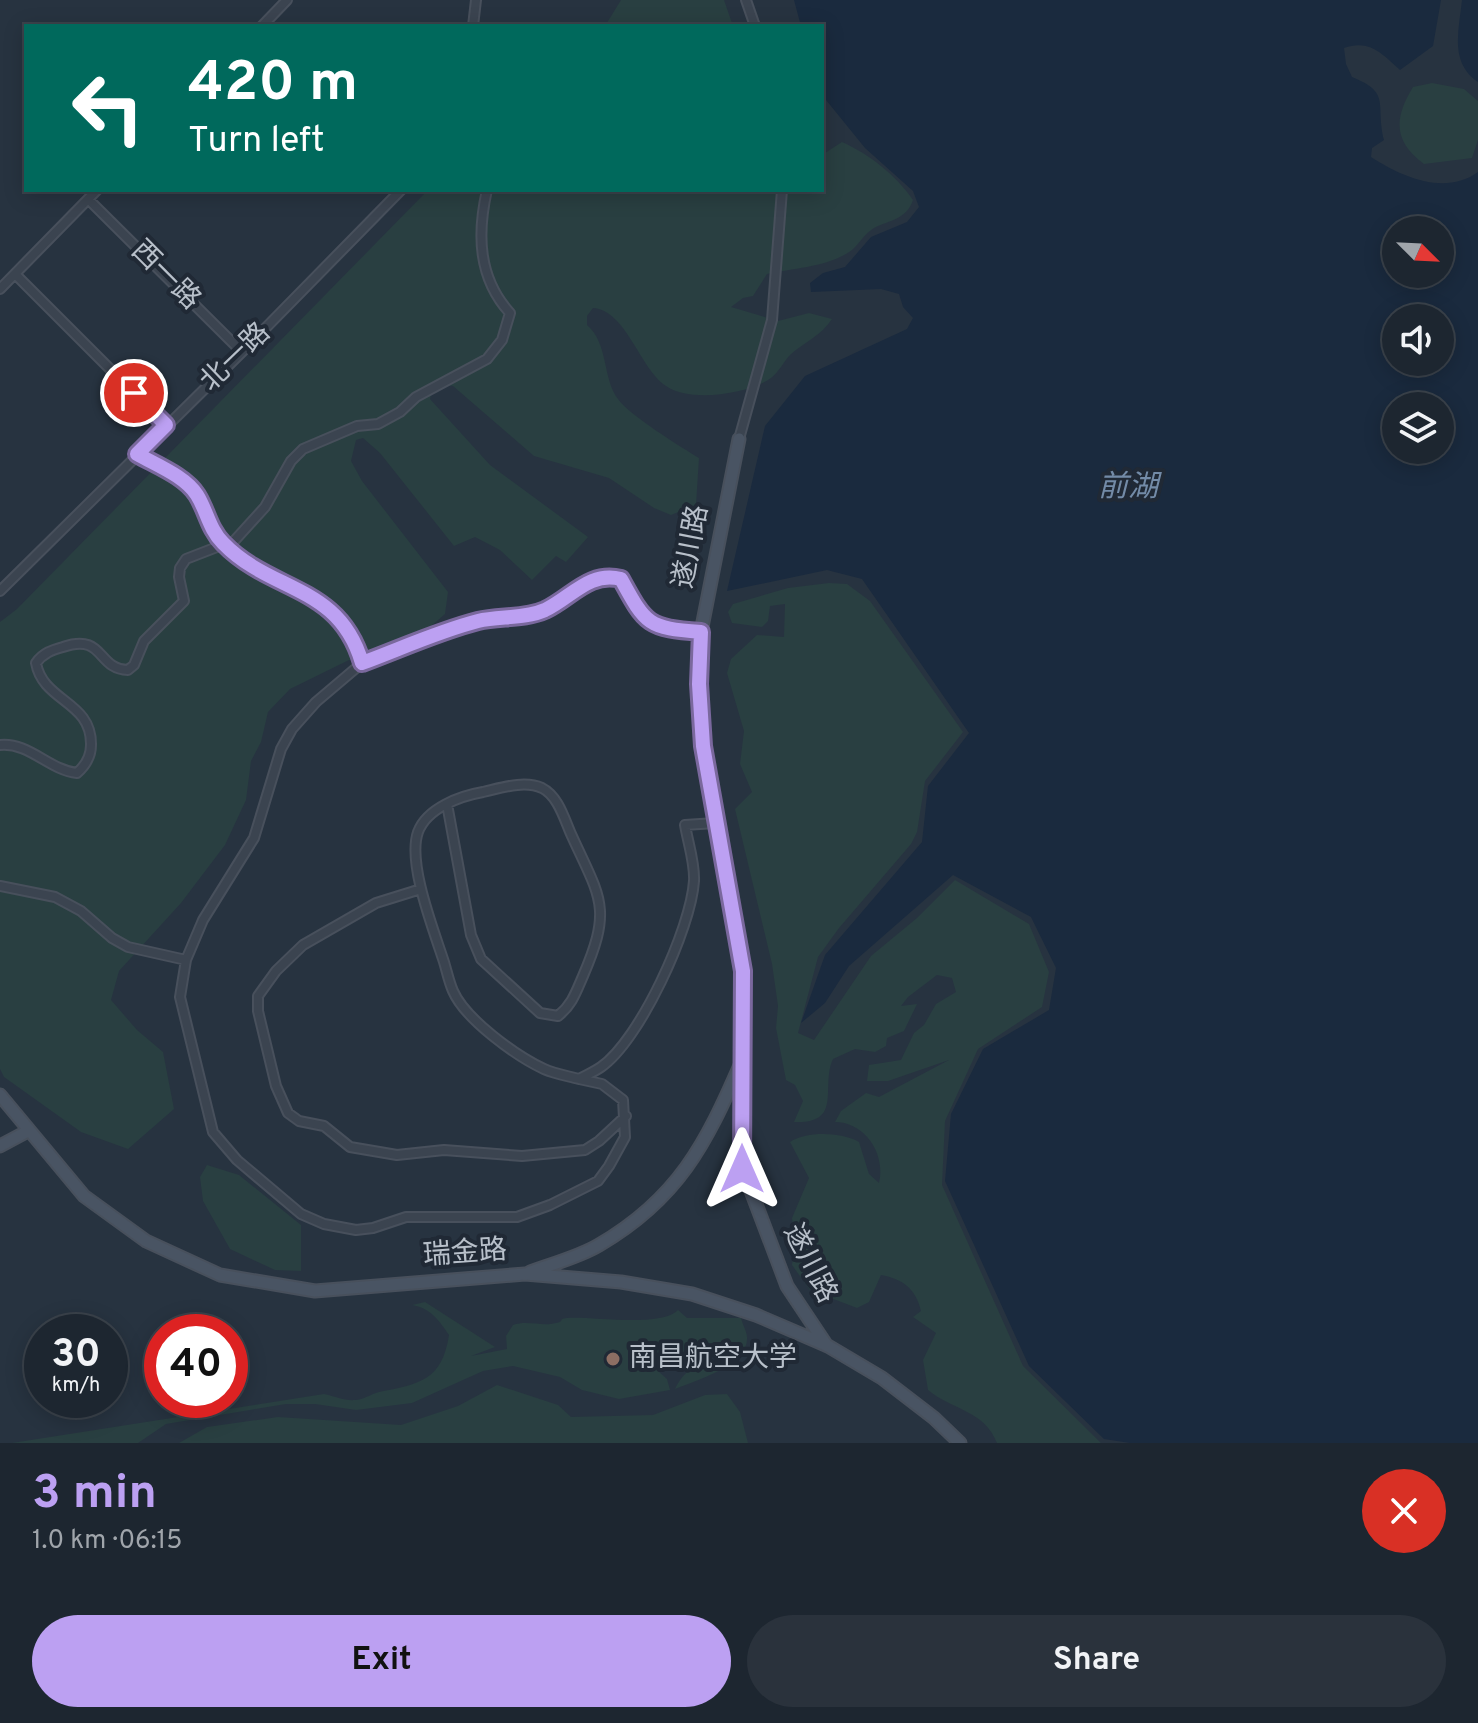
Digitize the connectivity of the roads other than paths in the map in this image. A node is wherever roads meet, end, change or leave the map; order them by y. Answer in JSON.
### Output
{"nodes":[{"id":1,"x":287,"y":0,"type":"edge"},
{"id":2,"x":476,"y":0,"type":"edge"},
{"id":3,"x":746,"y":0,"type":"edge"},
{"id":4,"x":264,"y":24,"type":"edge"},
{"id":5,"x":473,"y":24,"type":"edge"},
{"id":6,"x":754,"y":24,"type":"edge"},
{"id":7,"x":95,"y":192,"type":"edge"},
{"id":8,"x":399,"y":192,"type":"edge"},
{"id":9,"x":487,"y":192,"type":"edge"},
{"id":10,"x":782,"y":192,"type":"edge"},
{"id":11,"x":88,"y":199,"type":"junction"},
{"id":12,"x":15,"y":274,"type":"junction"},
{"id":13,"x":0,"y":289,"type":"edge"},
{"id":14,"x":242,"y":352,"type":"junction"},
{"id":15,"x":166,"y":425,"type":"junction"},
{"id":16,"x":739,"y":439,"type":"joint"},
{"id":17,"x":137,"y":454,"type":"junction"},
{"id":18,"x":222,"y":543,"type":"junction"},
{"id":19,"x":0,"y":591,"type":"edge"},
{"id":20,"x":701,"y":632,"type":"junction"},
{"id":21,"x":362,"y":663,"type":"junction"},
{"id":22,"x":0,"y":745,"type":"edge"},
{"id":23,"x":447,"y":804,"type":"junction"},
{"id":24,"x":715,"y":823,"type":"junction"},
{"id":25,"x":0,"y":886,"type":"edge"},
{"id":26,"x":421,"y":889,"type":"junction"},
{"id":27,"x":186,"y":960,"type":"junction"},
{"id":28,"x":742,"y":1059,"type":"junction"},
{"id":29,"x":579,"y":1079,"type":"junction"},
{"id":30,"x":0,"y":1095,"type":"edge"},
{"id":31,"x":626,"y":1116,"type":"junction"},
{"id":32,"x":28,"y":1131,"type":"junction"},
{"id":33,"x":0,"y":1146,"type":"edge"},
{"id":34,"x":525,"y":1274,"type":"junction"},
{"id":35,"x":828,"y":1346,"type":"junction"},
{"id":36,"x":960,"y":1443,"type":"edge"}],
"edges":[{"from":1,"to":4,"type":"street"},
{"from":2,"to":5,"type":"street"},
{"from":3,"to":6,"type":"street"},
{"from":7,"to":11,"type":"street"},
{"from":8,"to":14,"type":"street","name":"北一路"},
{"from":9,"to":18,"type":"street"},
{"from":10,"to":16,"type":"street","name":"遂川路"},
{"from":11,"to":12,"type":"street"},
{"from":11,"to":14,"type":"street","name":"西一路"},
{"from":12,"to":13,"type":"street"},
{"from":12,"to":15,"type":"street"},
{"from":14,"to":15,"type":"street","name":"北一路"},
{"from":15,"to":17,"type":"street","name":"北一路"},
{"from":16,"to":20,"type":"street","name":"遂川路"},
{"from":17,"to":18,"type":"street"},
{"from":17,"to":19,"type":"street","name":"北一路"},
{"from":18,"to":21,"type":"street"},
{"from":18,"to":22,"type":"street"},
{"from":20,"to":21,"type":"street"},
{"from":20,"to":24,"type":"street","name":"遂川路"},
{"from":21,"to":27,"type":"street"},
{"from":23,"to":23,"type":"street"},
{"from":23,"to":26,"type":"street"},
{"from":24,"to":28,"type":"street","name":"遂川路"},
{"from":24,"to":29,"type":"street"},
{"from":25,"to":27,"type":"street"},
{"from":26,"to":29,"type":"street"},
{"from":26,"to":31,"type":"street"},
{"from":27,"to":31,"type":"street"},
{"from":28,"to":34,"type":"street","name":"遂川路"},
{"from":28,"to":35,"type":"street","name":"遂川路"},
{"from":29,"to":31,"type":"street"},
{"from":30,"to":32,"type":"street","name":"瑞金路"},
{"from":32,"to":33,"type":"street"},
{"from":32,"to":34,"type":"street","name":"瑞金路"},
{"from":34,"to":35,"type":"street","name":"瑞金路"},
{"from":35,"to":36,"type":"street","name":"瑞金路"}]}
